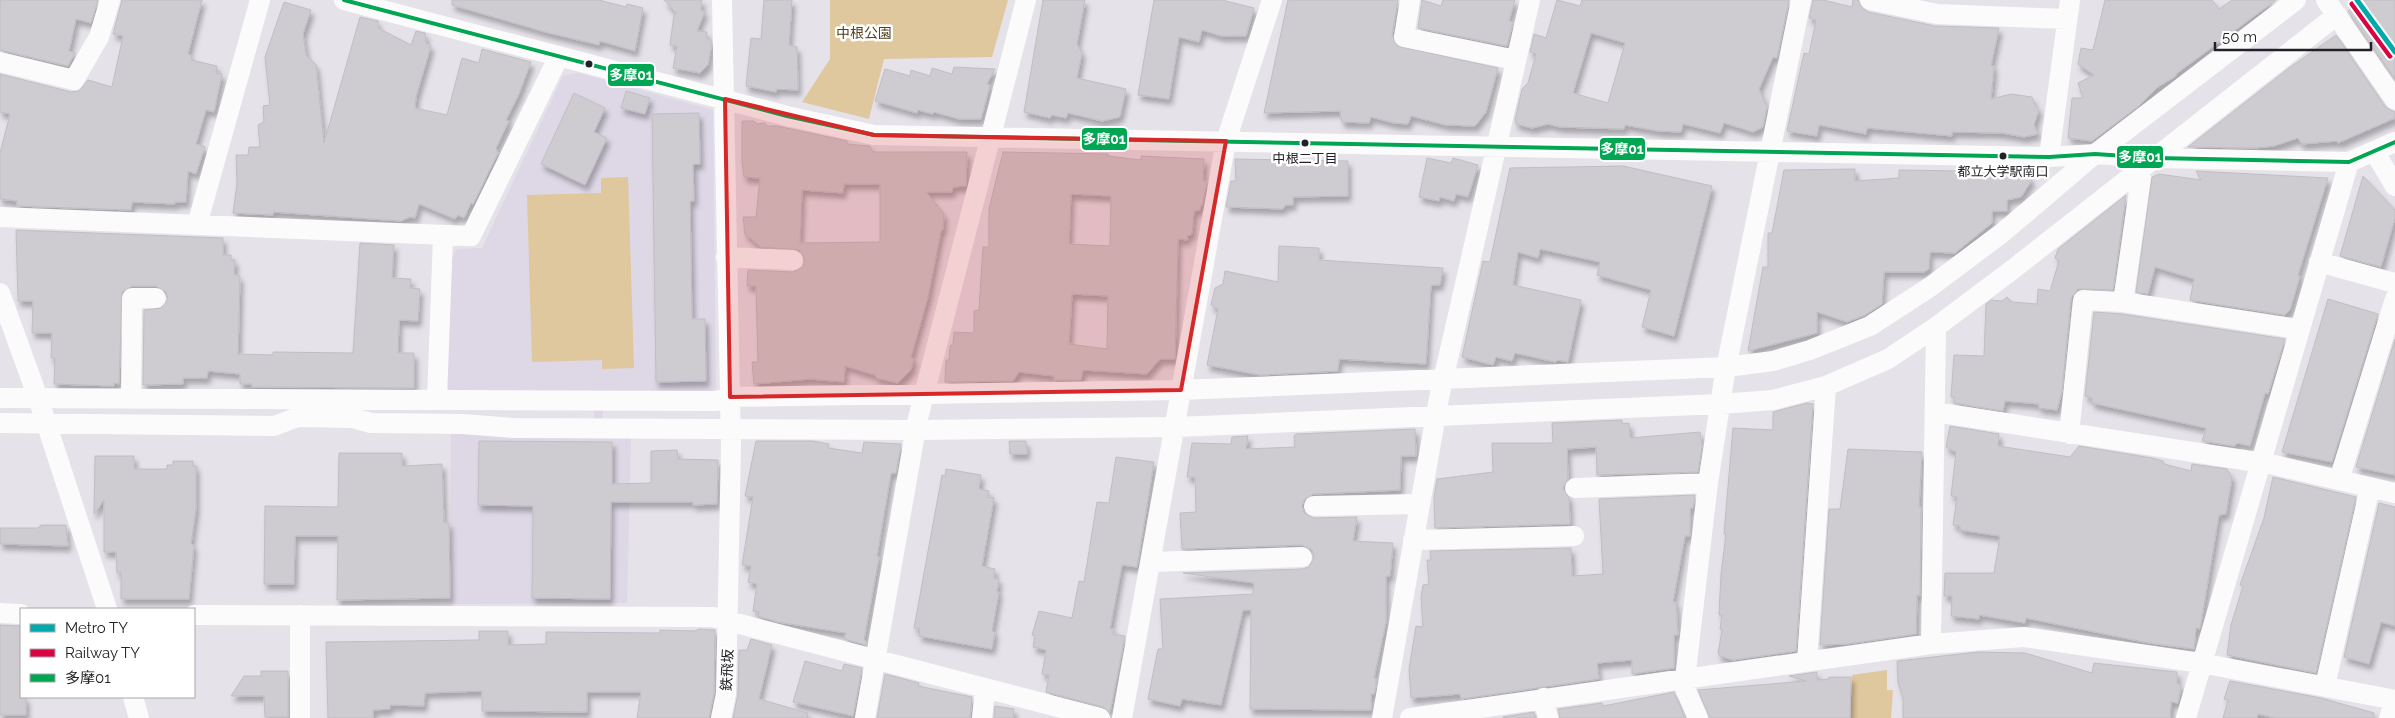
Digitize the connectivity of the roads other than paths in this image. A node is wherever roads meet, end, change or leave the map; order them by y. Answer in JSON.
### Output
{"nodes":[{"id":1,"x":110,"y":0,"type":"edge"},
{"id":2,"x":260,"y":0,"type":"edge"},
{"id":3,"x":344,"y":0,"type":"edge"},
{"id":4,"x":722,"y":0,"type":"edge"},
{"id":5,"x":1026,"y":0,"type":"edge"},
{"id":6,"x":1272,"y":0,"type":"edge"},
{"id":7,"x":1410,"y":0,"type":"edge"},
{"id":8,"x":1530,"y":0,"type":"edge"},
{"id":9,"x":1800,"y":0,"type":"edge"},
{"id":10,"x":1870,"y":0,"type":"edge"},
{"id":11,"x":2296,"y":0,"type":"edge"},
{"id":12,"x":2332,"y":8,"type":"edge"},
{"id":13,"x":2069,"y":10,"type":"edge"},
{"id":14,"x":559,"y":56,"type":"junction"},
{"id":15,"x":1516,"y":60,"type":"junction"},
{"id":16,"x":0,"y":62,"type":"edge"},
{"id":17,"x":725,"y":99,"type":"junction"},
{"id":18,"x":2395,"y":100,"type":"edge"},
{"id":19,"x":991,"y":136,"type":"junction"},
{"id":20,"x":1226,"y":141,"type":"junction"},
{"id":21,"x":2395,"y":142,"type":"edge"},
{"id":22,"x":1496,"y":146,"type":"junction"},
{"id":23,"x":2374,"y":151,"type":"junction"},
{"id":24,"x":1769,"y":152,"type":"junction"},
{"id":25,"x":2103,"y":155,"type":"junction"},
{"id":26,"x":2049,"y":157,"type":"junction"},
{"id":27,"x":2145,"y":162,"type":"junction"},
{"id":28,"x":2349,"y":162,"type":"junction"},
{"id":29,"x":2395,"y":186,"type":"edge"},
{"id":30,"x":0,"y":217,"type":"edge"},
{"id":31,"x":197,"y":225,"type":"junction"},
{"id":32,"x":443,"y":237,"type":"junction"},
{"id":33,"x":726,"y":257,"type":"junction"},
{"id":34,"x":793,"y":260,"type":"dead end"},
{"id":35,"x":2319,"y":262,"type":"junction"},
{"id":36,"x":2395,"y":283,"type":"edge"},
{"id":37,"x":0,"y":294,"type":"edge"},
{"id":38,"x":156,"y":298,"type":"dead end"},
{"id":39,"x":2395,"y":299,"type":"edge"},
{"id":40,"x":2123,"y":302,"type":"junction"},
{"id":41,"x":1936,"y":327,"type":"junction"},
{"id":42,"x":2299,"y":329,"type":"junction"},
{"id":43,"x":1726,"y":370,"type":"junction"},
{"id":44,"x":1442,"y":382,"type":"junction"},
{"id":45,"x":1826,"y":386,"type":"junction"},
{"id":46,"x":1181,"y":393,"type":"junction"},
{"id":47,"x":924,"y":396,"type":"junction"},
{"id":48,"x":0,"y":398,"type":"edge"},
{"id":49,"x":132,"y":399,"type":"junction"},
{"id":50,"x":437,"y":399,"type":"junction"},
{"id":51,"x":1721,"y":401,"type":"junction"},
{"id":52,"x":43,"y":411,"type":"junction"},
{"id":53,"x":1436,"y":412,"type":"junction"},
{"id":54,"x":1935,"y":412,"type":"junction"},
{"id":55,"x":730,"y":414,"type":"junction"},
{"id":56,"x":1176,"y":423,"type":"junction"},
{"id":57,"x":0,"y":424,"type":"edge"},
{"id":58,"x":916,"y":426,"type":"junction"},
{"id":59,"x":2069,"y":434,"type":"junction"},
{"id":60,"x":2261,"y":462,"type":"junction"},
{"id":61,"x":2339,"y":480,"type":"junction"},
{"id":62,"x":1708,"y":483,"type":"junction"},
{"id":63,"x":1575,"y":488,"type":"dead end"},
{"id":64,"x":2370,"y":488,"type":"junction"},
{"id":65,"x":2395,"y":493,"type":"edge"},
{"id":66,"x":1419,"y":504,"type":"junction"},
{"id":67,"x":1314,"y":506,"type":"dead end"},
{"id":68,"x":1574,"y":536,"type":"dead end"},
{"id":69,"x":1413,"y":540,"type":"junction"},
{"id":70,"x":1302,"y":557,"type":"dead end"},
{"id":71,"x":1151,"y":562,"type":"junction"},
{"id":72,"x":107,"y":608,"type":"edge"},
{"id":73,"x":0,"y":613,"type":"edge"},
{"id":74,"x":20,"y":614,"type":"edge"},
{"id":75,"x":195,"y":615,"type":"edge"},
{"id":76,"x":300,"y":616,"type":"junction"},
{"id":77,"x":729,"y":622,"type":"junction"},
{"id":78,"x":1931,"y":644,"type":"junction"},
{"id":79,"x":875,"y":661,"type":"junction"},
{"id":80,"x":1807,"y":661,"type":"junction"},
{"id":81,"x":2201,"y":663,"type":"junction"},
{"id":82,"x":1685,"y":679,"type":"junction"},
{"id":83,"x":2324,"y":686,"type":"junction"},
{"id":84,"x":985,"y":688,"type":"junction"},
{"id":85,"x":133,"y":698,"type":"edge"},
{"id":86,"x":1543,"y":698,"type":"junction"},
{"id":87,"x":2395,"y":700,"type":"edge"},
{"id":88,"x":139,"y":718,"type":"edge"},
{"id":89,"x":300,"y":718,"type":"edge"},
{"id":90,"x":721,"y":718,"type":"edge"},
{"id":91,"x":865,"y":718,"type":"edge"},
{"id":92,"x":982,"y":718,"type":"edge"},
{"id":93,"x":1100,"y":718,"type":"edge"},
{"id":94,"x":1122,"y":718,"type":"edge"},
{"id":95,"x":1382,"y":718,"type":"edge"},
{"id":96,"x":1410,"y":718,"type":"edge"},
{"id":97,"x":1548,"y":718,"type":"edge"},
{"id":98,"x":1698,"y":718,"type":"edge"},
{"id":99,"x":2186,"y":718,"type":"edge"},
{"id":100,"x":2389,"y":718,"type":"edge"}],
"edges":[{"from":1,"to":16,"type":"street"},
{"from":2,"to":31,"type":"street"},
{"from":3,"to":14,"type":"street"},
{"from":4,"to":17,"type":"street","name":"鉄飛坂"},
{"from":5,"to":19,"type":"street"},
{"from":6,"to":20,"type":"street"},
{"from":7,"to":15,"type":"street"},
{"from":8,"to":15,"type":"street"},
{"from":9,"to":24,"type":"street"},
{"from":10,"to":13,"type":"street"},
{"from":11,"to":25,"type":"street"},
{"from":12,"to":18,"type":"street"},
{"from":12,"to":27,"type":"street"},
{"from":13,"to":26,"type":"street"},
{"from":14,"to":17,"type":"street"},
{"from":14,"to":32,"type":"street"},
{"from":15,"to":22,"type":"street"},
{"from":17,"to":19,"type":"street"},
{"from":17,"to":33,"type":"street","name":"鉄飛坂"},
{"from":19,"to":20,"type":"street"},
{"from":19,"to":47,"type":"street"},
{"from":20,"to":22,"type":"street"},
{"from":20,"to":46,"type":"street"},
{"from":21,"to":23,"type":"street"},
{"from":22,"to":24,"type":"street"},
{"from":22,"to":44,"type":"street"},
{"from":23,"to":28,"type":"street"},
{"from":23,"to":29,"type":"street"},
{"from":24,"to":26,"type":"street"},
{"from":24,"to":43,"type":"street"},
{"from":25,"to":26,"type":"street"},
{"from":25,"to":27,"type":"street"},
{"from":25,"to":43,"type":"street"},
{"from":27,"to":28,"type":"street"},
{"from":27,"to":40,"type":"street"},
{"from":27,"to":41,"type":"street"},
{"from":28,"to":35,"type":"street"},
{"from":30,"to":31,"type":"street"},
{"from":31,"to":32,"type":"street"},
{"from":32,"to":50,"type":"street"},
{"from":33,"to":34,"type":"street"},
{"from":33,"to":55,"type":"street","name":"鉄飛坂"},
{"from":35,"to":36,"type":"street"},
{"from":35,"to":42,"type":"street"},
{"from":37,"to":52,"type":"street"},
{"from":38,"to":49,"type":"street"},
{"from":39,"to":61,"type":"street"},
{"from":40,"to":42,"type":"street"},
{"from":40,"to":59,"type":"street"},
{"from":41,"to":45,"type":"street"},
{"from":41,"to":54,"type":"street"},
{"from":42,"to":60,"type":"street"},
{"from":43,"to":44,"type":"street"},
{"from":43,"to":51,"type":"street"},
{"from":44,"to":46,"type":"street"},
{"from":44,"to":53,"type":"street"},
{"from":45,"to":51,"type":"street"},
{"from":45,"to":80,"type":"street"},
{"from":46,"to":47,"type":"street"},
{"from":46,"to":56,"type":"street"},
{"from":47,"to":55,"type":"street"},
{"from":47,"to":58,"type":"street"},
{"from":48,"to":52,"type":"street"},
{"from":49,"to":50,"type":"street"},
{"from":49,"to":52,"type":"street"},
{"from":50,"to":55,"type":"street"},
{"from":51,"to":53,"type":"street"},
{"from":51,"to":62,"type":"street"},
{"from":52,"to":55,"type":"street"},
{"from":52,"to":57,"type":"street"},
{"from":52,"to":72,"type":"street"},
{"from":53,"to":56,"type":"street"},
{"from":53,"to":66,"type":"street"},
{"from":54,"to":59,"type":"street"},
{"from":54,"to":78,"type":"street"},
{"from":55,"to":58,"type":"street"},
{"from":55,"to":77,"type":"street","name":"鉄飛坂"},
{"from":56,"to":58,"type":"street"},
{"from":56,"to":71,"type":"street"},
{"from":58,"to":79,"type":"street"},
{"from":59,"to":60,"type":"street"},
{"from":60,"to":61,"type":"street"},
{"from":60,"to":81,"type":"street"},
{"from":61,"to":64,"type":"street"},
{"from":62,"to":63,"type":"street"},
{"from":62,"to":82,"type":"street"},
{"from":64,"to":65,"type":"street"},
{"from":64,"to":83,"type":"street"},
{"from":66,"to":67,"type":"street"},
{"from":66,"to":69,"type":"street"},
{"from":68,"to":69,"type":"street"},
{"from":69,"to":95,"type":"street"},
{"from":70,"to":71,"type":"street"},
{"from":71,"to":94,"type":"street"},
{"from":73,"to":74,"type":"street"},
{"from":75,"to":76,"type":"street"},
{"from":76,"to":77,"type":"street"},
{"from":76,"to":89,"type":"street"},
{"from":77,"to":79,"type":"street"},
{"from":77,"to":90,"type":"street","name":"鉄飛坂"},
{"from":78,"to":80,"type":"street"},
{"from":78,"to":81,"type":"street"},
{"from":79,"to":84,"type":"street"},
{"from":79,"to":91,"type":"street"},
{"from":80,"to":82,"type":"street"},
{"from":81,"to":83,"type":"street"},
{"from":81,"to":99,"type":"street"},
{"from":82,"to":86,"type":"street"},
{"from":82,"to":98,"type":"street"},
{"from":83,"to":87,"type":"street"},
{"from":84,"to":92,"type":"street"},
{"from":84,"to":93,"type":"street"},
{"from":85,"to":88,"type":"street"},
{"from":86,"to":96,"type":"street"},
{"from":86,"to":97,"type":"street"},
{"from":87,"to":100,"type":"street"}]}
